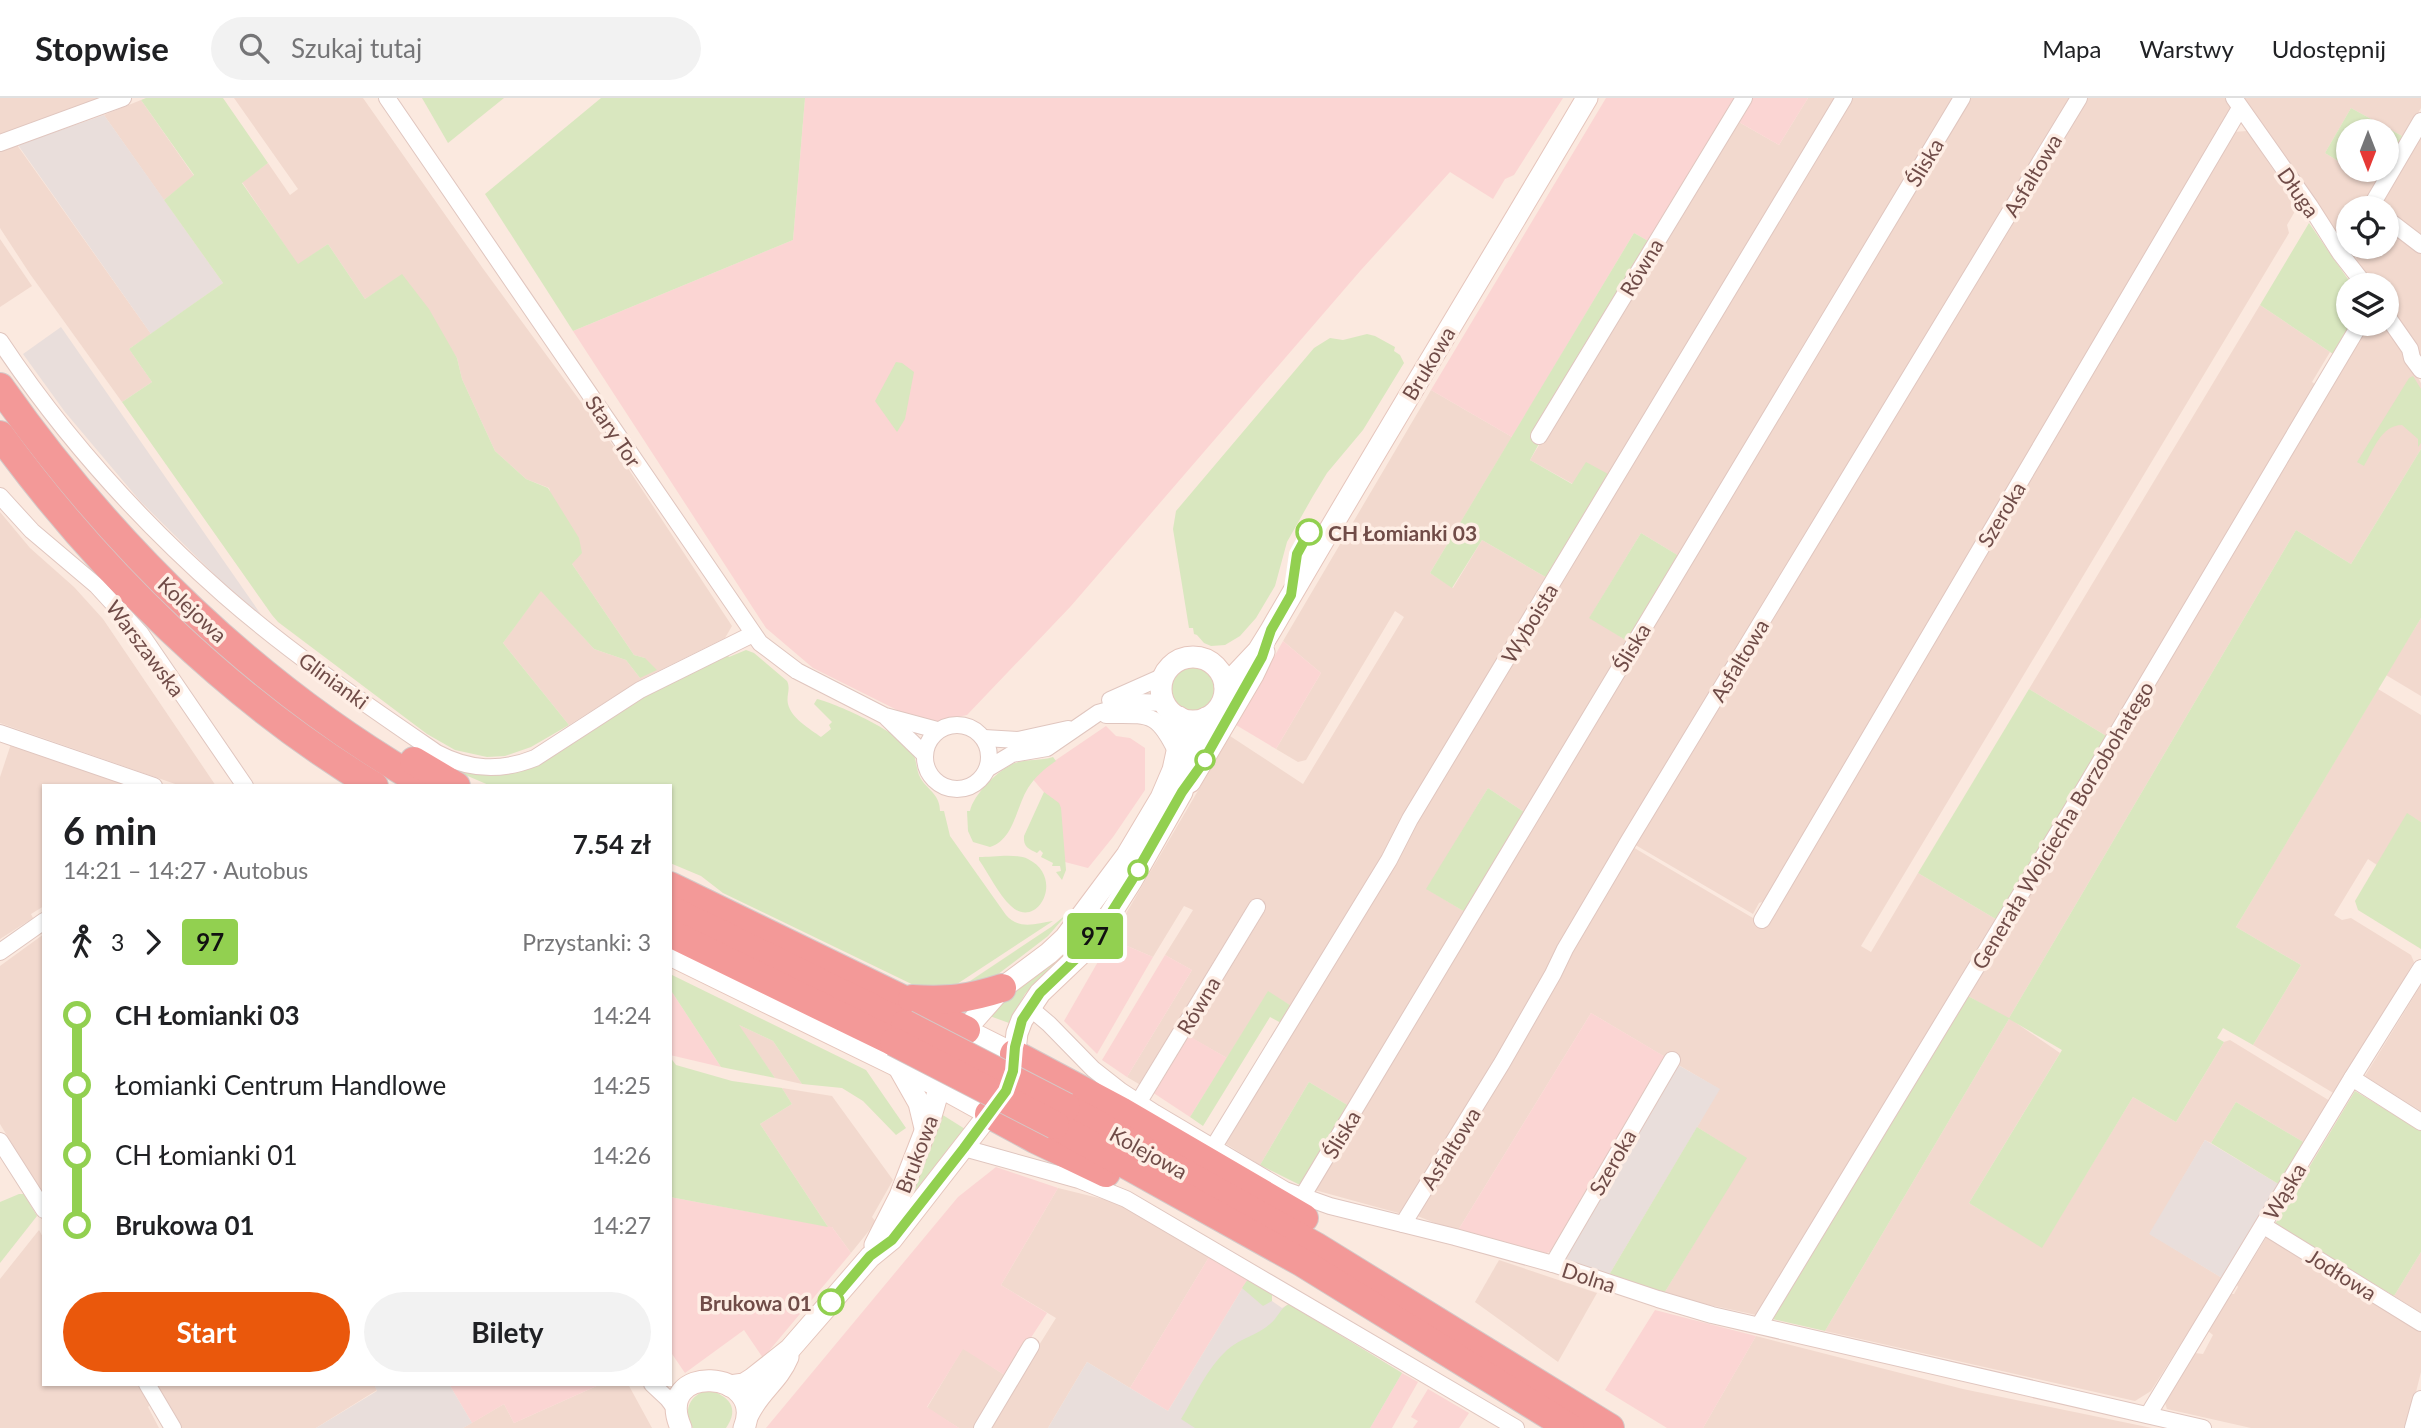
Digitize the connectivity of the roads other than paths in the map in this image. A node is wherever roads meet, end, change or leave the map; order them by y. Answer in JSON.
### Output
{"nodes":[{"id":1,"x":123,"y":98,"type":"edge"},
{"id":2,"x":387,"y":98,"type":"edge"},
{"id":3,"x":1587,"y":98,"type":"edge"},
{"id":4,"x":1744,"y":98,"type":"edge"},
{"id":5,"x":1844,"y":98,"type":"edge"},
{"id":6,"x":1962,"y":98,"type":"edge"},
{"id":7,"x":2079,"y":98,"type":"edge"},
{"id":8,"x":2237,"y":103,"type":"edge"},
{"id":9,"x":2421,"y":121,"type":"edge"},
{"id":10,"x":0,"y":144,"type":"edge"},
{"id":11,"x":2378,"y":196,"type":"edge"},
{"id":12,"x":2399,"y":228,"type":"edge"},
{"id":13,"x":2336,"y":237,"type":"edge"},
{"id":14,"x":2421,"y":245,"type":"edge"},
{"id":15,"x":2399,"y":333,"type":"edge"},
{"id":16,"x":2353,"y":336,"type":"edge"},
{"id":17,"x":0,"y":341,"type":"edge"},
{"id":18,"x":2421,"y":370,"type":"edge"},
{"id":19,"x":0,"y":387,"type":"edge"},
{"id":20,"x":0,"y":435,"type":"edge"},
{"id":21,"x":1539,"y":436,"type":"dead end"},
{"id":22,"x":0,"y":496,"type":"edge"},
{"id":23,"x":1271,"y":630,"type":"junction"},
{"id":24,"x":753,"y":634,"type":"junction"},
{"id":25,"x":248,"y":660,"type":"junction"},
{"id":26,"x":1214,"y":664,"type":"junction"},
{"id":27,"x":1164,"y":676,"type":"junction"},
{"id":28,"x":1225,"y":686,"type":"junction"},
{"id":29,"x":1172,"y":710,"type":"junction"},
{"id":30,"x":885,"y":716,"type":"junction"},
{"id":31,"x":1093,"y":716,"type":"junction"},
{"id":32,"x":1206,"y":718,"type":"junction"},
{"id":33,"x":1074,"y":728,"type":"junction"},
{"id":34,"x":937,"y":730,"type":"junction"},
{"id":35,"x":0,"y":733,"type":"edge"},
{"id":36,"x":984,"y":738,"type":"junction"},
{"id":37,"x":1177,"y":753,"type":"junction"},
{"id":38,"x":924,"y":754,"type":"junction"},
{"id":39,"x":987,"y":769,"type":"junction"},
{"id":40,"x":148,"y":784,"type":"edge"},
{"id":41,"x":243,"y":784,"type":"edge"},
{"id":42,"x":371,"y":784,"type":"edge"},
{"id":43,"x":425,"y":784,"type":"edge"},
{"id":44,"x":453,"y":784,"type":"edge"},
{"id":45,"x":1182,"y":792,"type":"junction"},
{"id":46,"x":672,"y":887,"type":"edge"},
{"id":47,"x":1257,"y":907,"type":"dead end"},
{"id":48,"x":672,"y":910,"type":"edge"},
{"id":49,"x":1762,"y":920,"type":"dead end"},
{"id":50,"x":42,"y":922,"type":"edge"},
{"id":51,"x":672,"y":934,"type":"edge"},
{"id":52,"x":0,"y":952,"type":"edge"},
{"id":53,"x":672,"y":956,"type":"edge"},
{"id":54,"x":2421,"y":968,"type":"edge"},
{"id":55,"x":1002,"y":988,"type":"junction"},
{"id":56,"x":1029,"y":1007,"type":"junction"},
{"id":57,"x":966,"y":1030,"type":"junction"},
{"id":58,"x":900,"y":1033,"type":"junction"},
{"id":59,"x":1014,"y":1054,"type":"junction"},
{"id":60,"x":1671,"y":1060,"type":"dead end"},
{"id":61,"x":2352,"y":1078,"type":"junction"},
{"id":62,"x":940,"y":1087,"type":"junction"},
{"id":63,"x":1138,"y":1103,"type":"junction"},
{"id":64,"x":989,"y":1114,"type":"junction"},
{"id":65,"x":1060,"y":1116,"type":"junction"},
{"id":66,"x":2421,"y":1122,"type":"edge"},
{"id":67,"x":925,"y":1128,"type":"junction"},
{"id":68,"x":0,"y":1141,"type":"edge"},
{"id":69,"x":964,"y":1148,"type":"junction"},
{"id":70,"x":1213,"y":1148,"type":"junction"},
{"id":71,"x":1302,"y":1197,"type":"junction"},
{"id":72,"x":42,"y":1207,"type":"edge"},
{"id":73,"x":1403,"y":1224,"type":"junction"},
{"id":74,"x":2264,"y":1226,"type":"junction"},
{"id":75,"x":870,"y":1256,"type":"junction"},
{"id":76,"x":1553,"y":1265,"type":"junction"},
{"id":77,"x":2421,"y":1323,"type":"edge"},
{"id":78,"x":1760,"y":1324,"type":"junction"},
{"id":79,"x":1031,"y":1346,"type":"dead end"},
{"id":80,"x":790,"y":1349,"type":"junction"},
{"id":81,"x":1506,"y":1363,"type":"junction"},
{"id":82,"x":680,"y":1384,"type":"edge"},
{"id":83,"x":148,"y":1386,"type":"edge"},
{"id":84,"x":654,"y":1386,"type":"edge"},
{"id":85,"x":730,"y":1386,"type":"junction"},
{"id":86,"x":1512,"y":1392,"type":"junction"},
{"id":87,"x":2421,"y":1399,"type":"edge"},
{"id":88,"x":2148,"y":1415,"type":"junction"},
{"id":89,"x":679,"y":1419,"type":"edge"},
{"id":90,"x":746,"y":1422,"type":"edge"},
{"id":91,"x":173,"y":1428,"type":"edge"},
{"id":92,"x":982,"y":1428,"type":"edge"},
{"id":93,"x":1516,"y":1428,"type":"edge"},
{"id":94,"x":1570,"y":1428,"type":"edge"},
{"id":95,"x":1610,"y":1428,"type":"edge"},
{"id":96,"x":2203,"y":1428,"type":"edge"},
{"id":97,"x":2413,"y":1428,"type":"edge"}],
"edges":[{"from":1,"to":10,"type":"street"},
{"from":2,"to":24,"type":"street","name":"Stary Tor"},
{"from":3,"to":23,"type":"street","name":"Brukowa"},
{"from":4,"to":21,"type":"street","name":"Równa"},
{"from":5,"to":70,"type":"street","name":"Wyboista"},
{"from":6,"to":71,"type":"street","name":"Śliska"},
{"from":7,"to":73,"type":"street","name":"Asfaltowa"},
{"from":8,"to":13,"type":"street","name":"Długa"},
{"from":8,"to":49,"type":"street","name":"Szeroka"},
{"from":9,"to":11,"type":"street"},
{"from":12,"to":14,"type":"street"},
{"from":15,"to":18,"type":"street"},
{"from":16,"to":78,"type":"street","name":"Generała Wojciecha Borzobohatego"},
{"from":17,"to":24,"type":"street","name":"Glinianki"},
{"from":19,"to":25,"type":"highway","name":"Kolejowa"},
{"from":20,"to":42,"type":"highway","name":"Kolejowa"},
{"from":22,"to":41,"type":"street","name":"Warszawska"},
{"from":23,"to":26,"type":"street","name":"Brukowa"},
{"from":23,"to":28,"type":"street","name":"Brukowa"},
{"from":23,"to":45,"type":"street"},
{"from":24,"to":30,"type":"street","name":"Stary Tor"},
{"from":25,"to":43,"type":"highway","name":"Kolejowa"},
{"from":25,"to":44,"type":"highway"},
{"from":26,"to":27,"type":"street"},
{"from":26,"to":28,"type":"street"},
{"from":27,"to":29,"type":"street"},
{"from":27,"to":31,"type":"street"},
{"from":28,"to":32,"type":"street"},
{"from":29,"to":31,"type":"street"},
{"from":29,"to":32,"type":"street"},
{"from":29,"to":37,"type":"street"},
{"from":30,"to":34,"type":"street","name":"Stary Tor"},
{"from":30,"to":38,"type":"street","name":"Stary Tor"},
{"from":31,"to":33,"type":"street"},
{"from":31,"to":37,"type":"street"},
{"from":32,"to":45,"type":"street"},
{"from":33,"to":36,"type":"street"},
{"from":33,"to":39,"type":"street"},
{"from":34,"to":36,"type":"street"},
{"from":34,"to":38,"type":"street"},
{"from":35,"to":40,"type":"street"},
{"from":36,"to":39,"type":"street"},
{"from":37,"to":55,"type":"street"},
{"from":38,"to":39,"type":"street"},
{"from":45,"to":56,"type":"street"},
{"from":46,"to":58,"type":"highway"},
{"from":47,"to":63,"type":"street","name":"Równa"},
{"from":48,"to":58,"type":"highway","name":"Kolejowa"},
{"from":50,"to":52,"type":"street"},
{"from":51,"to":58,"type":"highway","name":"Kolejowa"},
{"from":53,"to":58,"type":"street"},
{"from":54,"to":61,"type":"street","name":"Wąska"},
{"from":55,"to":57,"type":"street"},
{"from":55,"to":58,"type":"highway"},
{"from":56,"to":59,"type":"street"},
{"from":56,"to":63,"type":"street","name":"Dolna"},
{"from":57,"to":58,"type":"highway"},
{"from":57,"to":59,"type":"street"},
{"from":57,"to":62,"type":"street","name":"Brukowa"},
{"from":58,"to":62,"type":"street"},
{"from":58,"to":65,"type":"highway","name":"Kolejowa","bridge":true},
{"from":58,"to":67,"type":"street"},
{"from":59,"to":64,"type":"street","name":"Brukowa"},
{"from":59,"to":81,"type":"highway"},
{"from":60,"to":76,"type":"street","name":"Szeroka"},
{"from":61,"to":66,"type":"street"},
{"from":61,"to":74,"type":"street","name":"Wąska"},
{"from":62,"to":64,"type":"street"},
{"from":62,"to":67,"type":"street","name":"Brukowa"},
{"from":63,"to":70,"type":"street","name":"Dolna"},
{"from":64,"to":69,"type":"street","name":"Brukowa"},
{"from":64,"to":86,"type":"highway"},
{"from":65,"to":81,"type":"highway","name":"Kolejowa"},
{"from":65,"to":86,"type":"highway","name":"Kolejowa"},
{"from":67,"to":75,"type":"street","name":"Brukowa"},
{"from":68,"to":72,"type":"street"},
{"from":69,"to":75,"type":"street","name":"Brukowa"},
{"from":69,"to":93,"type":"street"},
{"from":70,"to":71,"type":"street","name":"Dolna"},
{"from":71,"to":73,"type":"street","name":"Dolna"},
{"from":73,"to":76,"type":"street","name":"Dolna"},
{"from":74,"to":77,"type":"street","name":"Jodłowa"},
{"from":74,"to":88,"type":"street","name":"Wąska"},
{"from":75,"to":80,"type":"street","name":"Brukowa"},
{"from":76,"to":78,"type":"street","name":"Dolna"},
{"from":78,"to":88,"type":"street","name":"Dolna"},
{"from":79,"to":92,"type":"street"},
{"from":80,"to":85,"type":"street","name":"Brukowa"},
{"from":80,"to":90,"type":"street","name":"Brukowa"},
{"from":81,"to":95,"type":"highway","name":"Kolejowa"},
{"from":82,"to":85,"type":"street"},
{"from":82,"to":89,"type":"street"},
{"from":83,"to":91,"type":"street"},
{"from":84,"to":89,"type":"street"},
{"from":85,"to":90,"type":"street"},
{"from":86,"to":94,"type":"highway","name":"Kolejowa"},
{"from":87,"to":97,"type":"street"},
{"from":88,"to":96,"type":"street","name":"Dolna"}]}
